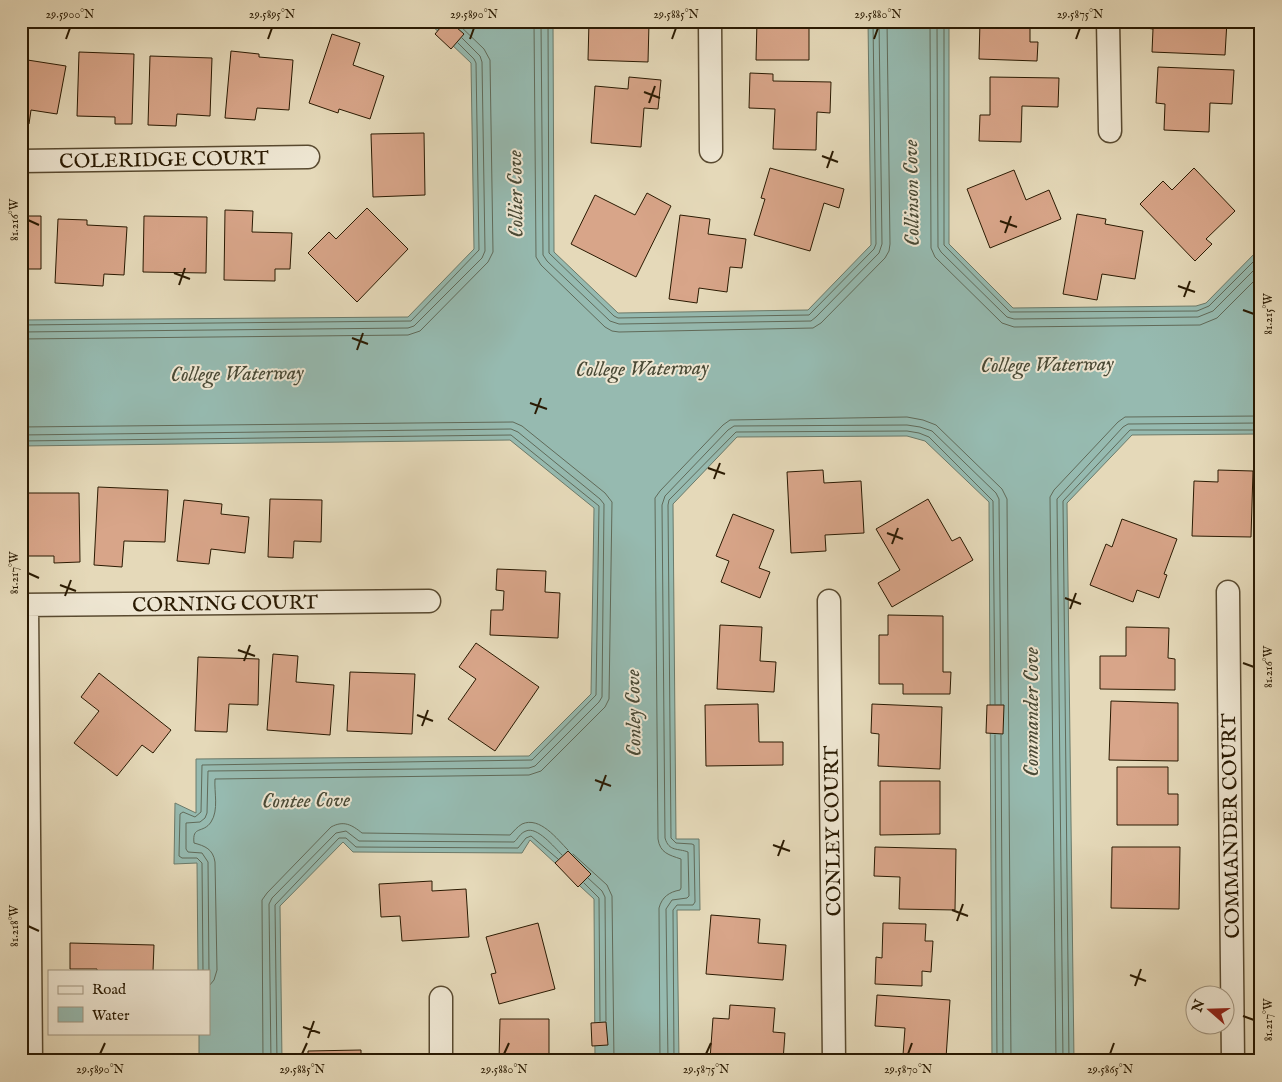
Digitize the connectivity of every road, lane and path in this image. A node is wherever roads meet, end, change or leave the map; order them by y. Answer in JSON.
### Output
{"nodes":[{"id":1,"x":710,"y":21,"type":"edge"},
{"id":2,"x":1108,"y":21,"type":"edge"},
{"id":3,"x":1110,"y":131,"type":"dead end"},
{"id":4,"x":711,"y":151,"type":"dead end"},
{"id":5,"x":308,"y":157,"type":"dead end"},
{"id":6,"x":21,"y":161,"type":"edge"},
{"id":7,"x":1228,"y":592,"type":"dead end"},
{"id":8,"x":429,"y":601,"type":"dead end"},
{"id":9,"x":829,"y":601,"type":"dead end"},
{"id":10,"x":24,"y":605,"type":"edge"},
{"id":11,"x":440,"y":998,"type":"dead end"},
{"id":12,"x":26,"y":999,"type":"edge"},
{"id":13,"x":31,"y":1061,"type":"edge"},
{"id":14,"x":441,"y":1061,"type":"edge"},
{"id":15,"x":834,"y":1061,"type":"edge"},
{"id":16,"x":1233,"y":1061,"type":"edge"}],
"edges":[{"from":1,"to":4,"type":"street"},
{"from":2,"to":3,"type":"street"},
{"from":5,"to":6,"type":"street","name":"COLERIDGE COURT"},
{"from":7,"to":16,"type":"street","name":"COMMANDER COURT"},
{"from":8,"to":10,"type":"street","name":"CORNING COURT"},
{"from":9,"to":15,"type":"street","name":"CONLEY COURT"},
{"from":10,"to":12,"type":"street"},
{"from":11,"to":14,"type":"street"},
{"from":12,"to":13,"type":"street"}]}
